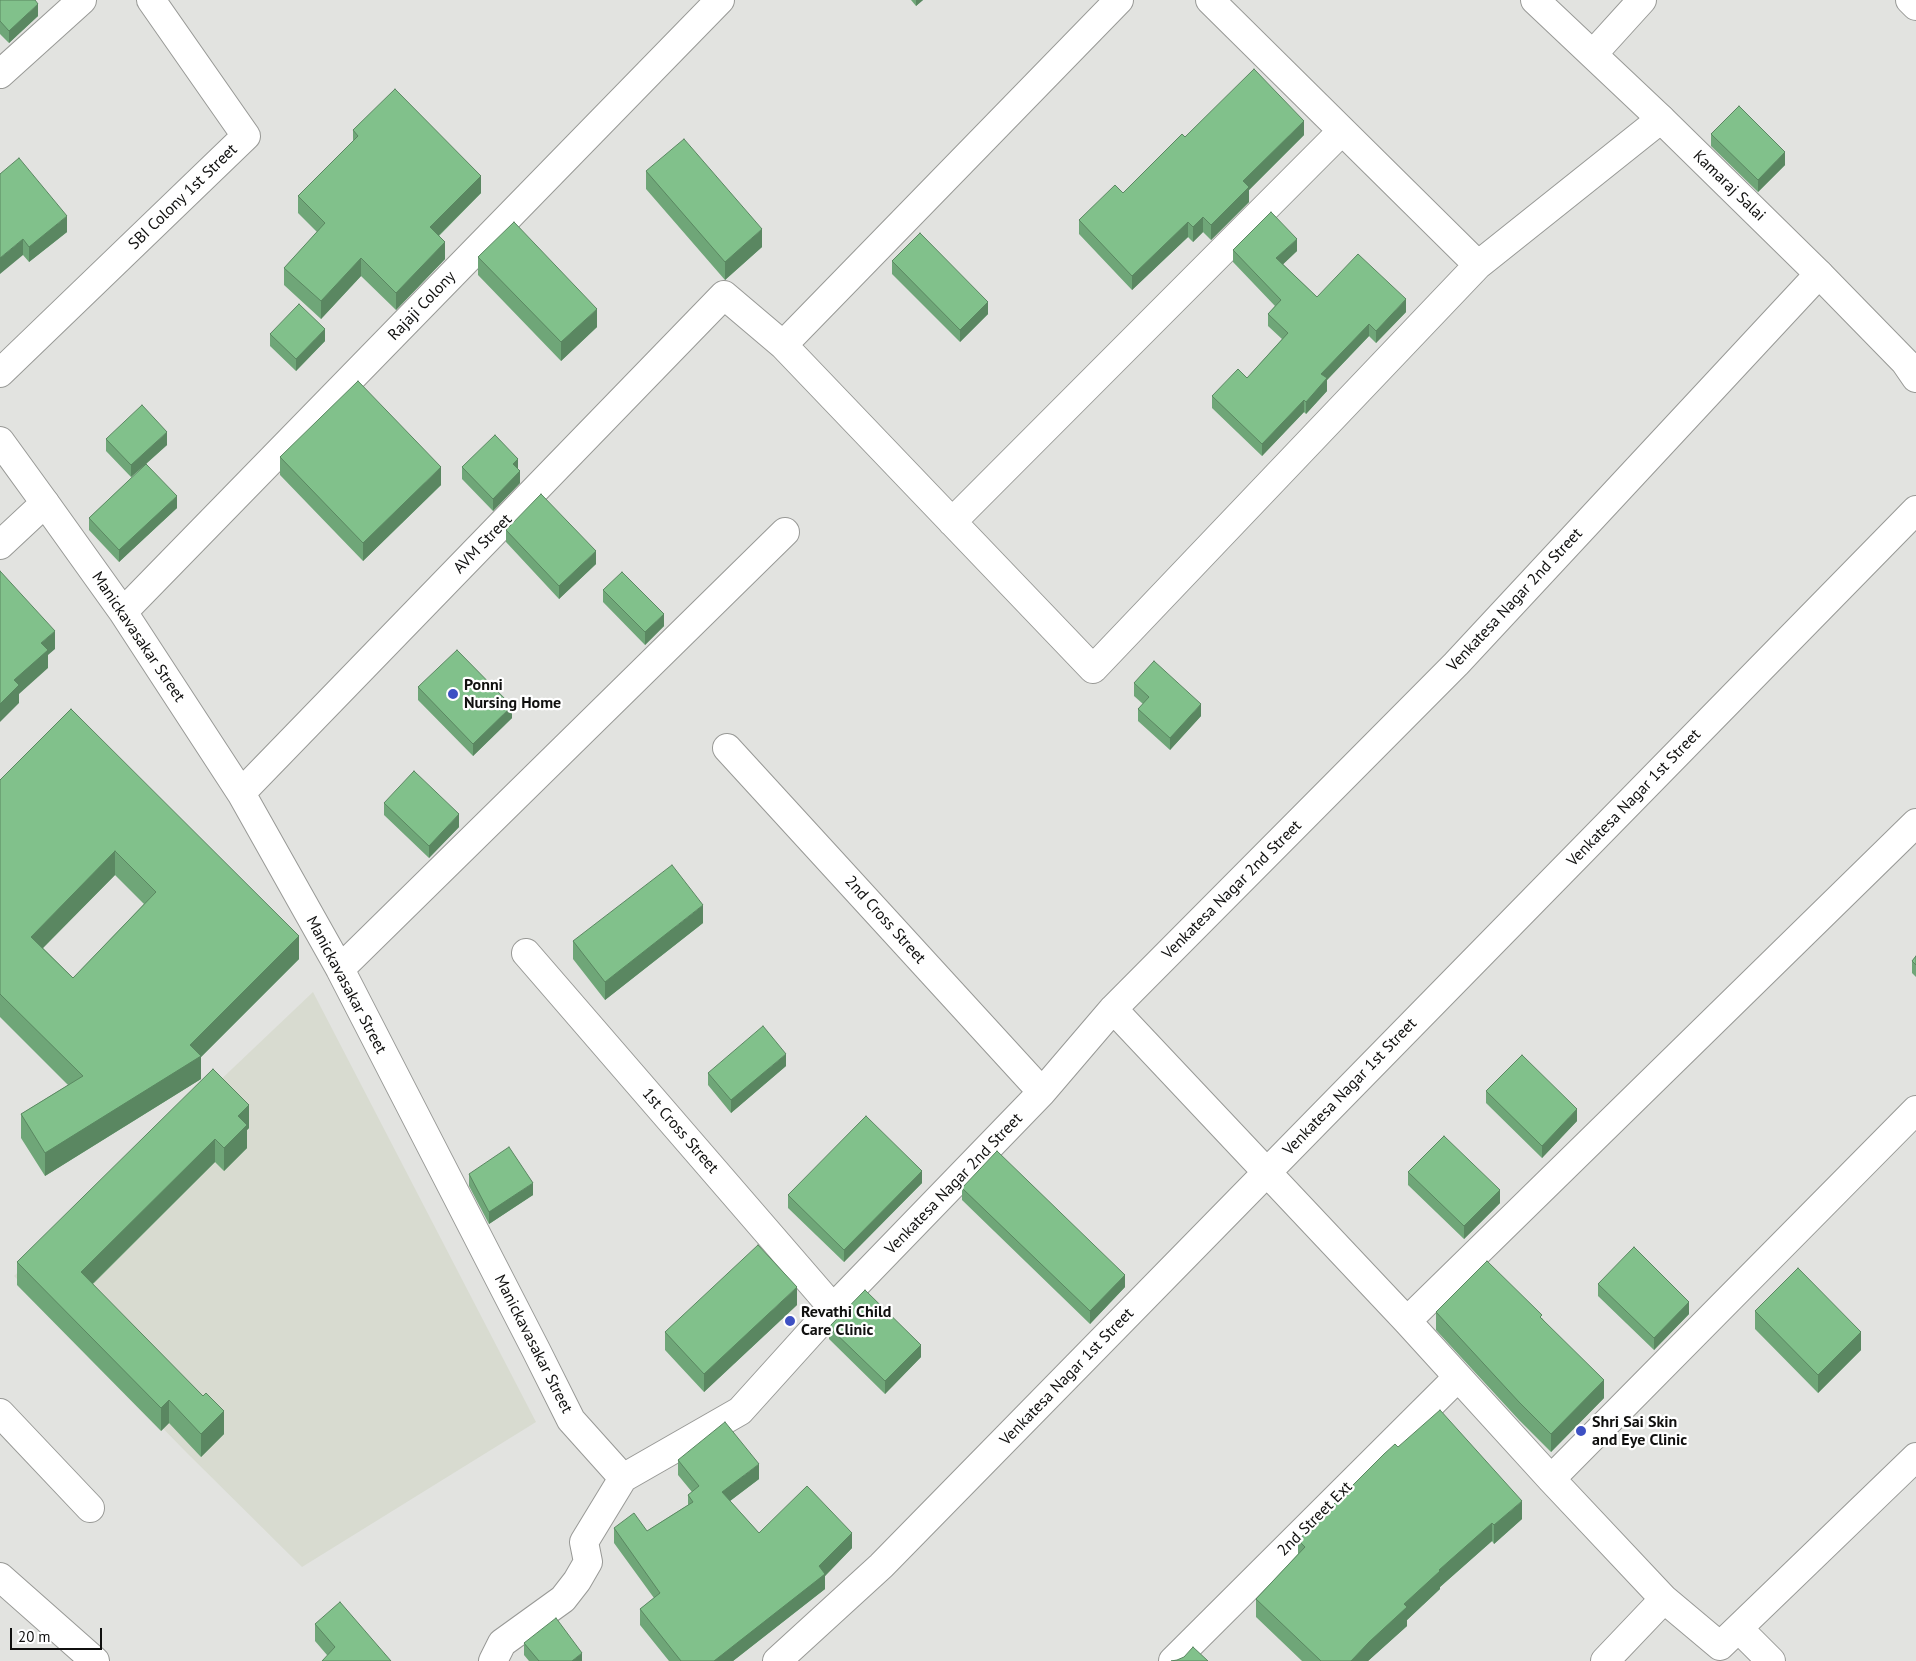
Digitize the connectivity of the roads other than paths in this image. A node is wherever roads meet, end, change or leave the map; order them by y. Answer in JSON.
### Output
{"nodes":[{"id":1,"x":82,"y":0,"type":"edge"},
{"id":2,"x":150,"y":0,"type":"edge"},
{"id":3,"x":720,"y":0,"type":"edge"},
{"id":4,"x":1118,"y":0,"type":"edge"},
{"id":5,"x":1210,"y":0,"type":"edge"},
{"id":6,"x":1535,"y":0,"type":"edge"},
{"id":7,"x":1642,"y":0,"type":"edge"},
{"id":8,"x":1910,"y":0,"type":"edge"},
{"id":9,"x":1916,"y":6,"type":"edge"},
{"id":10,"x":1593,"y":54,"type":"junction"},
{"id":11,"x":0,"y":74,"type":"edge"},
{"id":12,"x":1661,"y":119,"type":"junction"},
{"id":13,"x":1342,"y":131,"type":"junction"},
{"id":14,"x":1478,"y":265,"type":"junction"},
{"id":15,"x":1819,"y":274,"type":"junction"},
{"id":16,"x":783,"y":345,"type":"junction"},
{"id":17,"x":0,"y":373,"type":"edge"},
{"id":18,"x":1916,"y":378,"type":"edge"},
{"id":19,"x":0,"y":441,"type":"edge"},
{"id":20,"x":45,"y":503,"type":"junction"},
{"id":21,"x":1916,"y":510,"type":"edge"},
{"id":22,"x":952,"y":522,"type":"junction"},
{"id":23,"x":785,"y":532,"type":"dead end"},
{"id":24,"x":0,"y":545,"type":"edge"},
{"id":25,"x":123,"y":612,"type":"junction"},
{"id":26,"x":727,"y":748,"type":"dead end"},
{"id":27,"x":241,"y":793,"type":"junction"},
{"id":28,"x":1916,"y":823,"type":"edge"},
{"id":29,"x":526,"y":953,"type":"dead end"},
{"id":30,"x":340,"y":969,"type":"junction"},
{"id":31,"x":1113,"y":1010,"type":"junction"},
{"id":32,"x":1042,"y":1092,"type":"junction"},
{"id":33,"x":1916,"y":1110,"type":"edge"},
{"id":34,"x":1267,"y":1173,"type":"junction"},
{"id":35,"x":833,"y":1308,"type":"junction"},
{"id":36,"x":1407,"y":1321,"type":"junction"},
{"id":37,"x":1457,"y":1378,"type":"junction"},
{"id":38,"x":0,"y":1413,"type":"edge"},
{"id":39,"x":1916,"y":1457,"type":"edge"},
{"id":40,"x":624,"y":1478,"type":"junction"},
{"id":41,"x":1551,"y":1479,"type":"junction"},
{"id":42,"x":90,"y":1508,"type":"dead end"},
{"id":43,"x":0,"y":1577,"type":"edge"},
{"id":44,"x":1664,"y":1599,"type":"junction"},
{"id":45,"x":1739,"y":1629,"type":"junction"},
{"id":46,"x":779,"y":1660,"type":"edge"},
{"id":47,"x":95,"y":1661,"type":"edge"},
{"id":48,"x":493,"y":1661,"type":"edge"},
{"id":49,"x":1173,"y":1661,"type":"edge"},
{"id":50,"x":1605,"y":1661,"type":"edge"},
{"id":51,"x":1772,"y":1661,"type":"edge"}],
"edges":[{"from":1,"to":11,"type":"street"},
{"from":2,"to":17,"type":"street","name":"SBI Colony 1st Street"},
{"from":3,"to":25,"type":"street","name":"Rajaji Colony"},
{"from":4,"to":16,"type":"street"},
{"from":5,"to":13,"type":"street"},
{"from":6,"to":10,"type":"street","name":"Kamaraj Salai"},
{"from":7,"to":10,"type":"street"},
{"from":8,"to":9,"type":"street"},
{"from":10,"to":12,"type":"street","name":"Kamaraj Salai"},
{"from":12,"to":14,"type":"street"},
{"from":12,"to":15,"type":"street","name":"Kamaraj Salai"},
{"from":13,"to":14,"type":"street"},
{"from":13,"to":22,"type":"street"},
{"from":14,"to":22,"type":"street"},
{"from":15,"to":18,"type":"street","name":"Kamaraj Salai"},
{"from":15,"to":31,"type":"street","name":"Venkatesa Nagar 2nd Street"},
{"from":16,"to":22,"type":"street"},
{"from":16,"to":27,"type":"street","name":"AVM Street"},
{"from":19,"to":20,"type":"street","name":"Manickavasakar Street"},
{"from":20,"to":24,"type":"street"},
{"from":20,"to":25,"type":"street","name":"Manickavasakar Street"},
{"from":21,"to":34,"type":"street","name":"Venkatesa Nagar 1st Street"},
{"from":23,"to":30,"type":"street"},
{"from":25,"to":27,"type":"street","name":"Manickavasakar Street"},
{"from":26,"to":32,"type":"street","name":"2nd Cross Street"},
{"from":27,"to":30,"type":"street","name":"Manickavasakar Street"},
{"from":28,"to":36,"type":"street"},
{"from":29,"to":35,"type":"street","name":"1st Cross Street"},
{"from":30,"to":40,"type":"street","name":"Manickavasakar Street"},
{"from":31,"to":32,"type":"street","name":"Venkatesa Nagar 2nd Street"},
{"from":31,"to":34,"type":"street"},
{"from":32,"to":35,"type":"street","name":"Venkatesa Nagar 2nd Street"},
{"from":33,"to":41,"type":"street"},
{"from":34,"to":36,"type":"street"},
{"from":34,"to":46,"type":"street","name":"Venkatesa Nagar 1st Street"},
{"from":35,"to":40,"type":"street","name":"Venkatesa Nagar 2nd Street"},
{"from":36,"to":37,"type":"street"},
{"from":37,"to":41,"type":"street"},
{"from":37,"to":49,"type":"street","name":"2nd Street Ext"},
{"from":38,"to":42,"type":"street"},
{"from":39,"to":45,"type":"street"},
{"from":40,"to":48,"type":"street"},
{"from":41,"to":44,"type":"street"},
{"from":43,"to":47,"type":"street"},
{"from":44,"to":45,"type":"street"},
{"from":44,"to":50,"type":"street"},
{"from":45,"to":51,"type":"street"}]}
